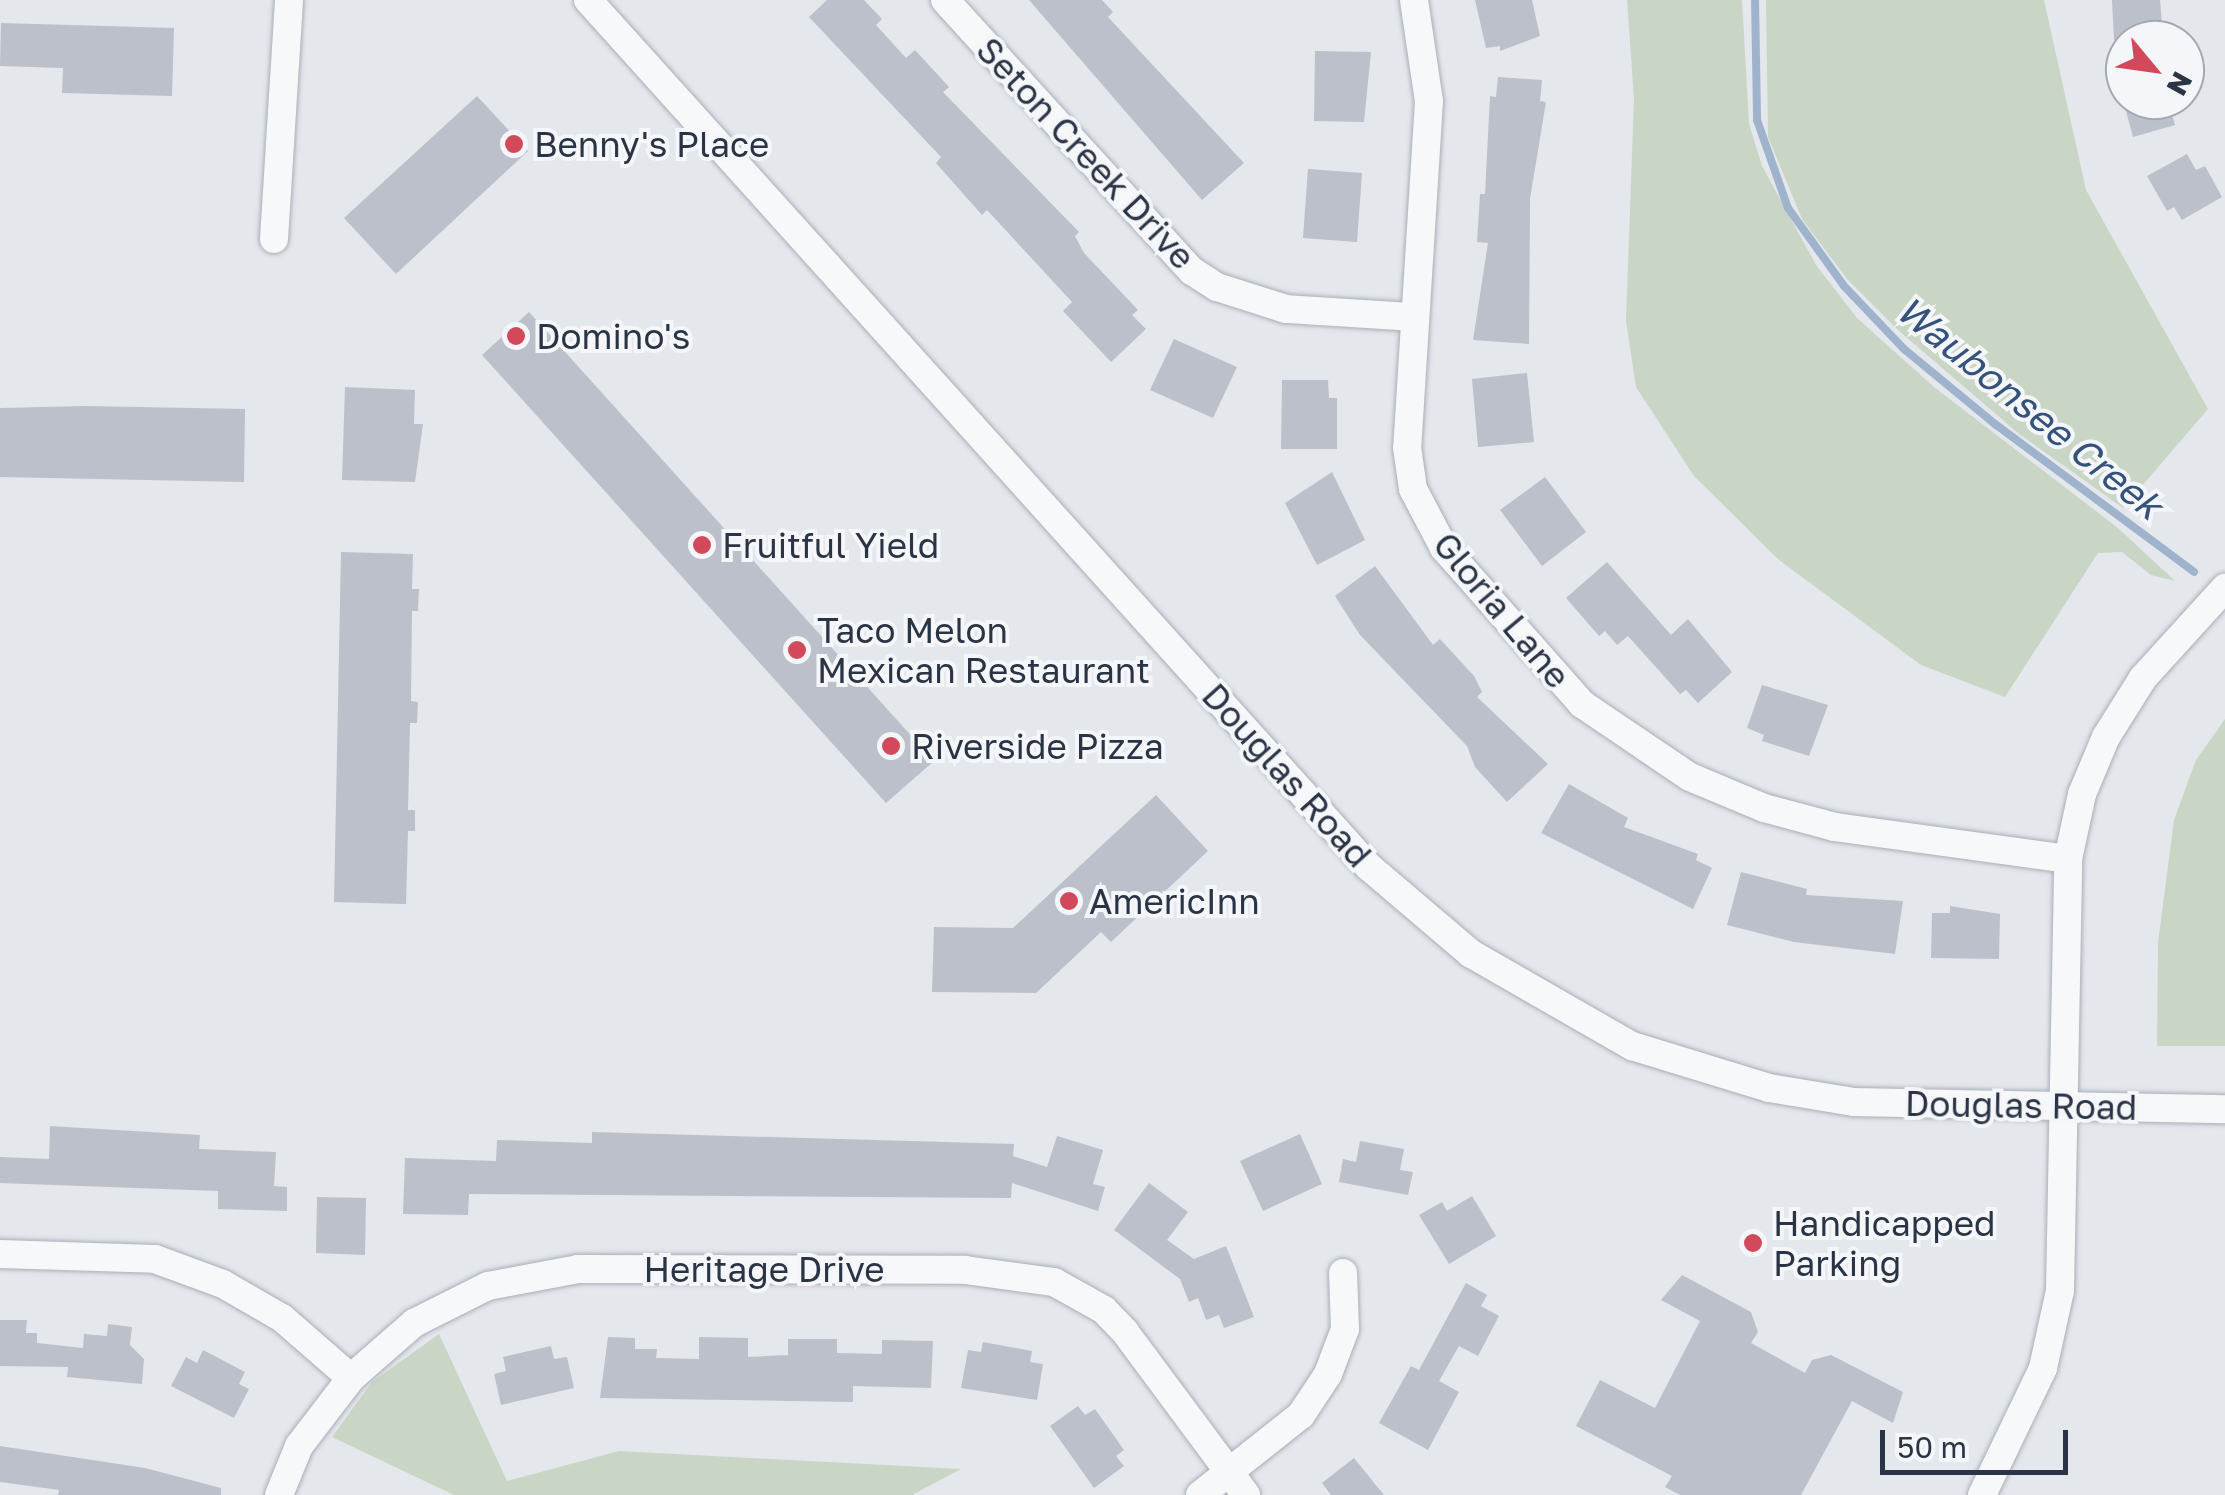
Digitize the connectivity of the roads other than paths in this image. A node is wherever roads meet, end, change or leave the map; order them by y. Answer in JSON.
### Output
{"nodes":[{"id":1,"x":289,"y":0,"type":"edge"},
{"id":2,"x":588,"y":0,"type":"edge"},
{"id":3,"x":946,"y":0,"type":"edge"},
{"id":4,"x":1414,"y":0,"type":"edge"},
{"id":5,"x":274,"y":239,"type":"dead end"},
{"id":6,"x":1413,"y":317,"type":"junction"},
{"id":7,"x":2225,"y":588,"type":"edge"},
{"id":8,"x":2068,"y":859,"type":"junction"},
{"id":9,"x":2063,"y":1106,"type":"junction"},
{"id":10,"x":2225,"y":1109,"type":"edge"},
{"id":11,"x":0,"y":1254,"type":"edge"},
{"id":12,"x":1343,"y":1273,"type":"dead end"},
{"id":13,"x":350,"y":1378,"type":"junction"},
{"id":14,"x":1238,"y":1484,"type":"edge"},
{"id":15,"x":279,"y":1495,"type":"edge"},
{"id":16,"x":1200,"y":1495,"type":"edge"},
{"id":17,"x":1982,"y":1495,"type":"edge"}],
"edges":[{"from":1,"to":5,"type":"street"},
{"from":2,"to":9,"type":"street","name":"Douglas Road"},
{"from":3,"to":6,"type":"street","name":"Seton Creek Drive"},
{"from":4,"to":6,"type":"street","name":"Gloria Lane"},
{"from":6,"to":8,"type":"street","name":"Gloria Lane"},
{"from":7,"to":8,"type":"street"},
{"from":8,"to":9,"type":"street"},
{"from":9,"to":10,"type":"street","name":"Douglas Road"},
{"from":9,"to":17,"type":"street"},
{"from":11,"to":13,"type":"street"},
{"from":12,"to":14,"type":"street"},
{"from":13,"to":14,"type":"street","name":"Heritage Drive"},
{"from":13,"to":15,"type":"street","name":"Heritage Drive"},
{"from":14,"to":16,"type":"street"}]}
